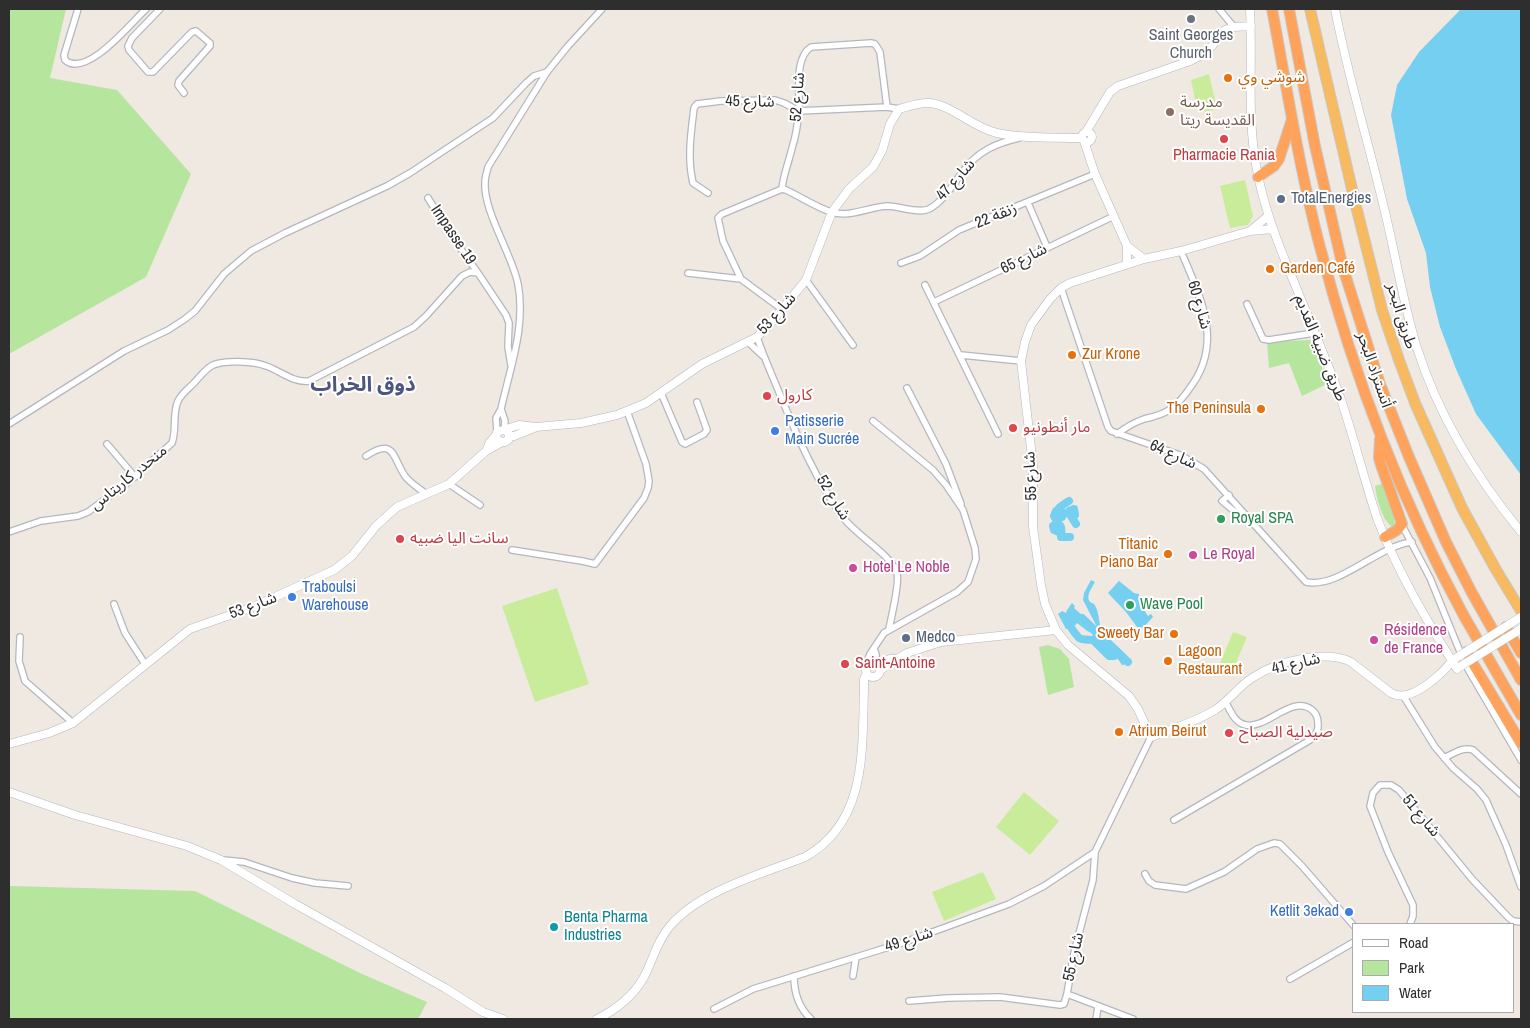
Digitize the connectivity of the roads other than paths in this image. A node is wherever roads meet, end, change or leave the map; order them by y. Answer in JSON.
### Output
{"nodes":[{"id":1,"x":78,"y":9,"type":"edge"},
{"id":2,"x":146,"y":9,"type":"edge"},
{"id":3,"x":160,"y":9,"type":"edge"},
{"id":4,"x":602,"y":9,"type":"edge"},
{"id":5,"x":1218,"y":9,"type":"edge"},
{"id":6,"x":1250,"y":9,"type":"edge"},
{"id":7,"x":1272,"y":9,"type":"edge"},
{"id":8,"x":1289,"y":9,"type":"edge"},
{"id":9,"x":1310,"y":9,"type":"edge"},
{"id":10,"x":1335,"y":9,"type":"edge"},
{"id":11,"x":1251,"y":26,"type":"junction"},
{"id":12,"x":1234,"y":27,"type":"junction"},
{"id":13,"x":547,"y":72,"type":"junction"},
{"id":14,"x":184,"y":93,"type":"dead end"},
{"id":15,"x":887,"y":107,"type":"junction"},
{"id":16,"x":899,"y":109,"type":"junction"},
{"id":17,"x":799,"y":111,"type":"junction"},
{"id":18,"x":1293,"y":118,"type":"junction"},
{"id":19,"x":1086,"y":137,"type":"junction"},
{"id":20,"x":1019,"y":138,"type":"junction"},
{"id":21,"x":1095,"y":174,"type":"junction"},
{"id":22,"x":1258,"y":177,"type":"junction"},
{"id":23,"x":782,"y":189,"type":"junction"},
{"id":24,"x":708,"y":193,"type":"dead end"},
{"id":25,"x":428,"y":198,"type":"dead end"},
{"id":26,"x":1028,"y":203,"type":"junction"},
{"id":27,"x":832,"y":212,"type":"junction"},
{"id":28,"x":1114,"y":216,"type":"junction"},
{"id":29,"x":1268,"y":216,"type":"junction"},
{"id":30,"x":1273,"y":229,"type":"junction"},
{"id":31,"x":1250,"y":231,"type":"junction"},
{"id":32,"x":1127,"y":246,"type":"junction"},
{"id":33,"x":1047,"y":248,"type":"junction"},
{"id":34,"x":1181,"y":251,"type":"junction"},
{"id":35,"x":1144,"y":259,"type":"junction"},
{"id":36,"x":901,"y":263,"type":"dead end"},
{"id":37,"x":1127,"y":264,"type":"junction"},
{"id":38,"x":478,"y":273,"type":"junction"},
{"id":39,"x":688,"y":273,"type":"dead end"},
{"id":40,"x":741,"y":279,"type":"junction"},
{"id":41,"x":806,"y":280,"type":"junction"},
{"id":42,"x":925,"y":285,"type":"dead end"},
{"id":43,"x":1061,"y":288,"type":"junction"},
{"id":44,"x":934,"y":302,"type":"junction"},
{"id":45,"x":1247,"y":304,"type":"dead end"},
{"id":46,"x":783,"y":310,"type":"junction"},
{"id":47,"x":1314,"y":333,"type":"junction"},
{"id":48,"x":757,"y":337,"type":"junction"},
{"id":49,"x":748,"y":342,"type":"junction"},
{"id":50,"x":853,"y":346,"type":"dead end"},
{"id":51,"x":961,"y":356,"type":"junction"},
{"id":52,"x":764,"y":358,"type":"junction"},
{"id":53,"x":1021,"y":360,"type":"junction"},
{"id":54,"x":511,"y":365,"type":"junction"},
{"id":55,"x":908,"y":388,"type":"dead end"},
{"id":56,"x":662,"y":393,"type":"junction"},
{"id":57,"x":697,"y":402,"type":"dead end"},
{"id":58,"x":501,"y":409,"type":"junction"},
{"id":59,"x":627,"y":411,"type":"junction"},
{"id":60,"x":873,"y":421,"type":"dead end"},
{"id":61,"x":9,"y":424,"type":"edge"},
{"id":62,"x":536,"y":427,"type":"junction"},
{"id":63,"x":503,"y":431,"type":"junction"},
{"id":64,"x":998,"y":434,"type":"dead end"},
{"id":65,"x":1117,"y":434,"type":"junction"},
{"id":66,"x":1381,"y":435,"type":"junction"},
{"id":67,"x":107,"y":444,"type":"dead end"},
{"id":68,"x":486,"y":451,"type":"junction"},
{"id":69,"x":366,"y":456,"type":"dead end"},
{"id":70,"x":135,"y":477,"type":"junction"},
{"id":71,"x":449,"y":484,"type":"junction"},
{"id":72,"x":426,"y":494,"type":"junction"},
{"id":73,"x":480,"y":505,"type":"dead end"},
{"id":74,"x":963,"y":510,"type":"junction"},
{"id":75,"x":1402,"y":525,"type":"junction"},
{"id":76,"x":9,"y":532,"type":"edge"},
{"id":77,"x":1521,"y":532,"type":"edge"},
{"id":78,"x":1385,"y":537,"type":"junction"},
{"id":79,"x":1412,"y":542,"type":"junction"},
{"id":80,"x":1390,"y":548,"type":"junction"},
{"id":81,"x":512,"y":550,"type":"dead end"},
{"id":82,"x":114,"y":604,"type":"dead end"},
{"id":83,"x":1521,"y":611,"type":"edge"},
{"id":84,"x":1521,"y":617,"type":"edge"},
{"id":85,"x":889,"y":630,"type":"junction"},
{"id":86,"x":1056,"y":630,"type":"junction"},
{"id":87,"x":1521,"y":630,"type":"edge"},
{"id":88,"x":1508,"y":632,"type":"junction"},
{"id":89,"x":20,"y":637,"type":"dead end"},
{"id":90,"x":1521,"y":652,"type":"edge"},
{"id":91,"x":1469,"y":656,"type":"junction"},
{"id":92,"x":1454,"y":659,"type":"junction"},
{"id":93,"x":145,"y":664,"type":"junction"},
{"id":94,"x":876,"y":666,"type":"junction"},
{"id":95,"x":1459,"y":668,"type":"junction"},
{"id":96,"x":1441,"y":674,"type":"junction"},
{"id":97,"x":870,"y":676,"type":"junction"},
{"id":98,"x":1521,"y":680,"type":"edge"},
{"id":99,"x":1404,"y":697,"type":"junction"},
{"id":100,"x":1226,"y":702,"type":"junction"},
{"id":101,"x":1521,"y":715,"type":"edge"},
{"id":102,"x":73,"y":723,"type":"junction"},
{"id":103,"x":1151,"y":736,"type":"junction"},
{"id":104,"x":1521,"y":743,"type":"edge"},
{"id":105,"x":9,"y":744,"type":"edge"},
{"id":106,"x":1444,"y":758,"type":"junction"},
{"id":107,"x":1521,"y":760,"type":"edge"},
{"id":108,"x":9,"y":792,"type":"edge"},
{"id":109,"x":1521,"y":794,"type":"edge"},
{"id":110,"x":1174,"y":820,"type":"dead end"},
{"id":111,"x":1095,"y":852,"type":"junction"},
{"id":112,"x":221,"y":860,"type":"junction"},
{"id":113,"x":1145,"y":874,"type":"dead end"},
{"id":114,"x":348,"y":886,"type":"dead end"},
{"id":115,"x":1521,"y":887,"type":"edge"},
{"id":116,"x":1521,"y":922,"type":"edge"},
{"id":117,"x":1410,"y":923,"type":"edge"},
{"id":118,"x":1352,"y":924,"type":"edge"},
{"id":119,"x":1352,"y":943,"type":"edge"},
{"id":120,"x":856,"y":957,"type":"junction"},
{"id":121,"x":794,"y":976,"type":"junction"},
{"id":122,"x":853,"y":976,"type":"dead end"},
{"id":123,"x":1290,"y":979,"type":"dead end"},
{"id":124,"x":1067,"y":994,"type":"junction"},
{"id":125,"x":909,"y":1001,"type":"dead end"},
{"id":126,"x":1098,"y":1007,"type":"junction"},
{"id":127,"x":714,"y":1010,"type":"dead end"},
{"id":128,"x":503,"y":1019,"type":"edge"},
{"id":129,"x":596,"y":1019,"type":"edge"},
{"id":130,"x":811,"y":1019,"type":"edge"},
{"id":131,"x":1096,"y":1019,"type":"edge"},
{"id":132,"x":1133,"y":1019,"type":"edge"}],
"edges":[{"from":1,"to":2,"type":"street"},
{"from":3,"to":14,"type":"street"},
{"from":4,"to":13,"type":"street"},
{"from":5,"to":12,"type":"street"},
{"from":6,"to":11,"type":"street","name":"طريق ضبية القديم"},
{"from":7,"to":18,"type":"highway","name":"أتستراد البحر"},
{"from":8,"to":98,"type":"highway","name":"أتستراد البحر"},
{"from":9,"to":83,"type":"highway","name":"طريق البحر"},
{"from":10,"to":77,"type":"street","name":"طريق البحر"},
{"from":11,"to":12,"type":"street"},
{"from":11,"to":22,"type":"street","name":"طريق ضبية القديم"},
{"from":12,"to":19,"type":"street"},
{"from":13,"to":54,"type":"street"},
{"from":13,"to":61,"type":"street"},
{"from":15,"to":16,"type":"street","name":"شارع 45"},
{"from":15,"to":17,"type":"street","name":"شارع 45"},
{"from":15,"to":17,"type":"street","name":"شارع 52"},
{"from":16,"to":20,"type":"street"},
{"from":16,"to":27,"type":"street","name":"شارع 53"},
{"from":17,"to":23,"type":"street","name":"شارع 52"},
{"from":17,"to":24,"type":"street","name":"شارع 45"},
{"from":18,"to":22,"type":"highway"},
{"from":18,"to":66,"type":"highway","name":"أتستراد البحر"},
{"from":19,"to":20,"type":"street"},
{"from":19,"to":21,"type":"street"},
{"from":20,"to":27,"type":"street","name":"شارع 47"},
{"from":21,"to":26,"type":"street","name":"زنقة 22"},
{"from":21,"to":28,"type":"street"},
{"from":22,"to":29,"type":"street","name":"طريق ضبية القديم"},
{"from":23,"to":27,"type":"street"},
{"from":23,"to":40,"type":"street"},
{"from":25,"to":38,"type":"street","name":"Impasse 19"},
{"from":26,"to":33,"type":"street"},
{"from":26,"to":36,"type":"street","name":"زنقة 22"},
{"from":27,"to":41,"type":"street","name":"شارع 53"},
{"from":28,"to":32,"type":"street"},
{"from":28,"to":33,"type":"street","name":"شارع 65"},
{"from":29,"to":30,"type":"street","name":"طريق ضبية القديم"},
{"from":29,"to":31,"type":"street","name":"شارع 55"},
{"from":30,"to":31,"type":"street","name":"شارع 55"},
{"from":30,"to":47,"type":"street","name":"طريق ضبية القديم"},
{"from":31,"to":34,"type":"street","name":"شارع 55"},
{"from":32,"to":35,"type":"street"},
{"from":32,"to":37,"type":"street"},
{"from":33,"to":44,"type":"street","name":"شارع 65"},
{"from":34,"to":35,"type":"street","name":"شارع 55"},
{"from":34,"to":65,"type":"street","name":"شارع 60"},
{"from":35,"to":37,"type":"street","name":"شارع 55"},
{"from":37,"to":43,"type":"street","name":"شارع 55"},
{"from":38,"to":54,"type":"street"},
{"from":38,"to":70,"type":"street","name":"منحدر كاريتاس"},
{"from":39,"to":40,"type":"street"},
{"from":40,"to":46,"type":"street"},
{"from":41,"to":46,"type":"street","name":"شارع 53"},
{"from":41,"to":50,"type":"street"},
{"from":42,"to":44,"type":"street"},
{"from":43,"to":53,"type":"street","name":"شارع 55"},
{"from":43,"to":65,"type":"street"},
{"from":44,"to":51,"type":"street"},
{"from":45,"to":47,"type":"street"},
{"from":46,"to":48,"type":"street","name":"شارع 53"},
{"from":47,"to":78,"type":"street","name":"طريق ضبية القديم"},
{"from":48,"to":49,"type":"street","name":"شارع 53"},
{"from":48,"to":52,"type":"street","name":"شارع 52"},
{"from":49,"to":52,"type":"street","name":"شارع 52"},
{"from":49,"to":56,"type":"street","name":"شارع 53"},
{"from":51,"to":53,"type":"street"},
{"from":51,"to":64,"type":"street"},
{"from":52,"to":85,"type":"street","name":"شارع 52"},
{"from":53,"to":86,"type":"street","name":"شارع 55"},
{"from":54,"to":58,"type":"street"},
{"from":55,"to":74,"type":"street"},
{"from":56,"to":57,"type":"street"},
{"from":56,"to":59,"type":"street","name":"شارع 53"},
{"from":58,"to":63,"type":"street"},
{"from":58,"to":63,"type":"street"},
{"from":59,"to":62,"type":"street","name":"شارع 53"},
{"from":59,"to":81,"type":"street"},
{"from":60,"to":74,"type":"street"},
{"from":62,"to":63,"type":"street","name":"شارع 53"},
{"from":62,"to":63,"type":"street","name":"شارع 53"},
{"from":63,"to":68,"type":"street","name":"شارع 53"},
{"from":63,"to":68,"type":"street","name":"شارع 53"},
{"from":65,"to":80,"type":"street","name":"شارع 64"},
{"from":66,"to":75,"type":"highway"},
{"from":66,"to":101,"type":"highway","name":"أتستراد البحر"},
{"from":67,"to":70,"type":"street"},
{"from":68,"to":71,"type":"street","name":"شارع 53"},
{"from":69,"to":72,"type":"street"},
{"from":70,"to":76,"type":"street","name":"منحدر كاريتاس"},
{"from":71,"to":72,"type":"street","name":"شارع 53"},
{"from":71,"to":73,"type":"street"},
{"from":72,"to":93,"type":"street","name":"شارع 53"},
{"from":74,"to":85,"type":"street"},
{"from":75,"to":78,"type":"highway"},
{"from":75,"to":79,"type":"street"},
{"from":78,"to":80,"type":"street","name":"طريق ضبية القديم"},
{"from":79,"to":80,"type":"street"},
{"from":79,"to":107,"type":"street"},
{"from":80,"to":92,"type":"street","name":"طريق ضبية القديم"},
{"from":82,"to":93,"type":"street"},
{"from":84,"to":88,"type":"street","bridge":true},
{"from":85,"to":94,"type":"street"},
{"from":86,"to":94,"type":"street"},
{"from":86,"to":103,"type":"street","name":"شارع 55"},
{"from":87,"to":88,"type":"street","bridge":true},
{"from":88,"to":90,"type":"highway"},
{"from":88,"to":91,"type":"street","bridge":true},
{"from":89,"to":102,"type":"street"},
{"from":91,"to":92,"type":"street","bridge":true},
{"from":91,"to":95,"type":"street","bridge":true},
{"from":91,"to":104,"type":"highway"},
{"from":92,"to":95,"type":"street","name":"طريق ضبية القديم"},
{"from":92,"to":96,"type":"street"},
{"from":93,"to":102,"type":"street","name":"شارع 53"},
{"from":94,"to":97,"type":"street"},
{"from":94,"to":97,"type":"street"},
{"from":95,"to":96,"type":"street"},
{"from":96,"to":99,"type":"street"},
{"from":97,"to":129,"type":"street"},
{"from":99,"to":100,"type":"street","name":"شارع 41"},
{"from":99,"to":106,"type":"street"},
{"from":100,"to":103,"type":"street","name":"شارع 41"},
{"from":100,"to":110,"type":"street"},
{"from":102,"to":105,"type":"street","name":"شارع 53"},
{"from":103,"to":111,"type":"street"},
{"from":106,"to":109,"type":"street"},
{"from":106,"to":115,"type":"street"},
{"from":108,"to":112,"type":"street"},
{"from":111,"to":120,"type":"street","name":"شارع 49"},
{"from":111,"to":124,"type":"street","name":"شارع 55"},
{"from":112,"to":114,"type":"street"},
{"from":112,"to":128,"type":"street"},
{"from":113,"to":118,"type":"street"},
{"from":116,"to":117,"type":"street","name":"شارع 51"},
{"from":119,"to":123,"type":"street"},
{"from":120,"to":121,"type":"street","name":"شارع 49"},
{"from":120,"to":122,"type":"street"},
{"from":121,"to":127,"type":"street","name":"شارع 49"},
{"from":121,"to":130,"type":"street"},
{"from":124,"to":125,"type":"street"},
{"from":124,"to":126,"type":"street","name":"شارع 55"},
{"from":126,"to":131,"type":"street"},
{"from":126,"to":132,"type":"street","name":"شارع 55"}]}
